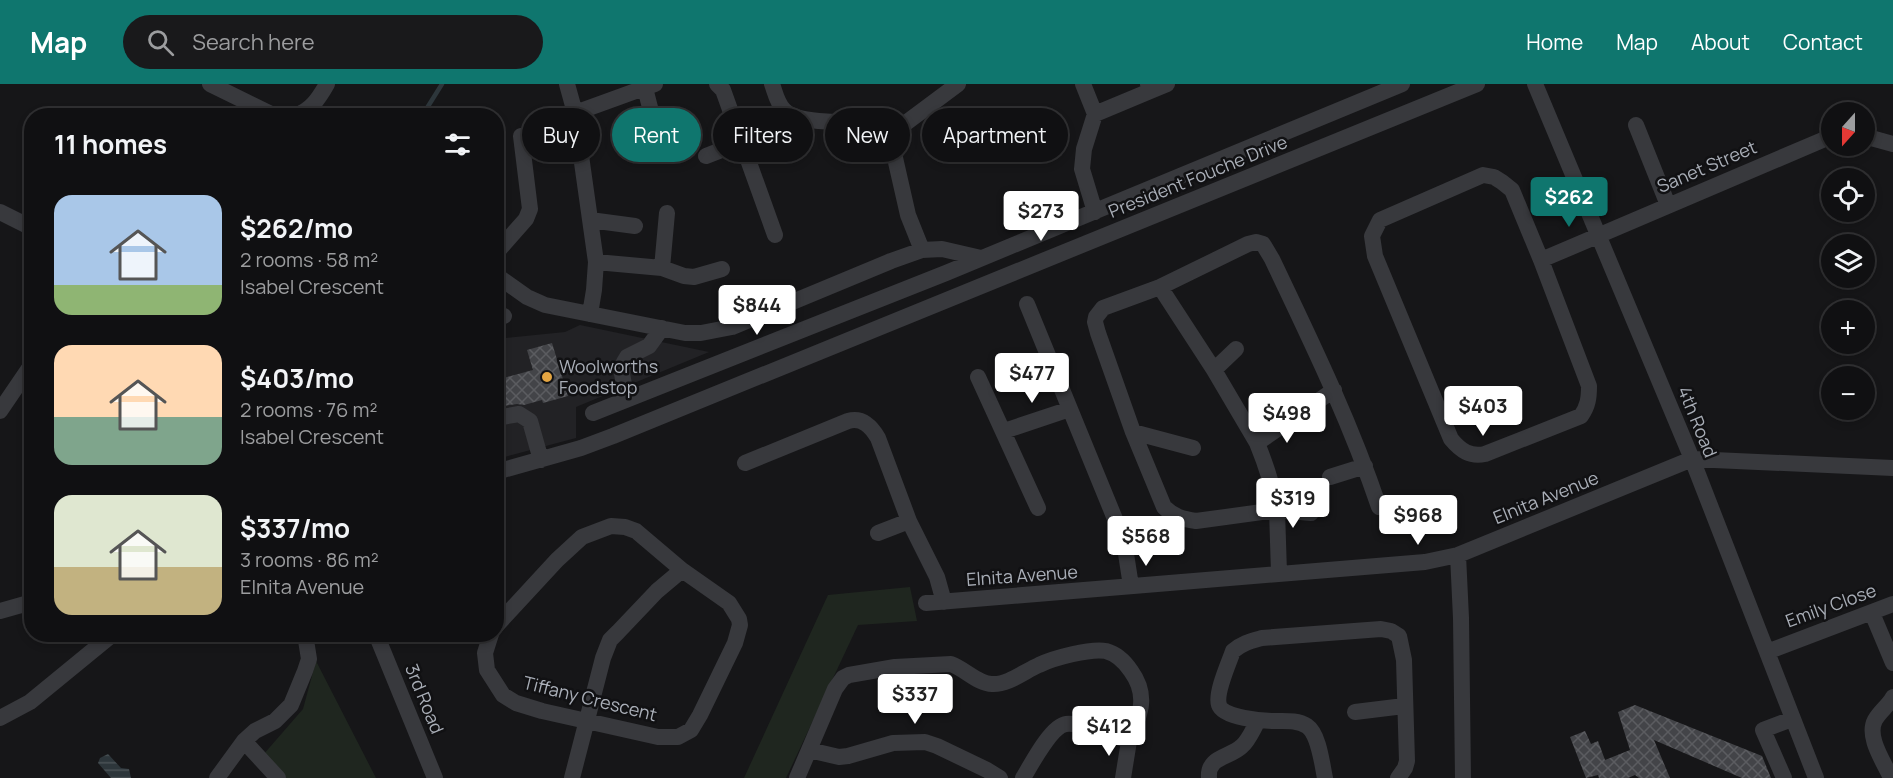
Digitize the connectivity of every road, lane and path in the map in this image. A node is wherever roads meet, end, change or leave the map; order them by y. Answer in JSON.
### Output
{"nodes":[{"id":1,"x":210,"y":84,"type":"edge"},
{"id":2,"x":327,"y":84,"type":"edge"},
{"id":3,"x":567,"y":84,"type":"edge"},
{"id":4,"x":717,"y":84,"type":"edge"},
{"id":5,"x":772,"y":84,"type":"edge"},
{"id":6,"x":958,"y":84,"type":"edge"},
{"id":7,"x":1083,"y":84,"type":"edge"},
{"id":8,"x":1167,"y":84,"type":"edge"},
{"id":9,"x":1402,"y":84,"type":"edge"},
{"id":10,"x":1477,"y":84,"type":"edge"},
{"id":11,"x":1535,"y":84,"type":"edge"},
{"id":12,"x":643,"y":87,"type":"edge"},
{"id":13,"x":1149,"y":87,"type":"edge"},
{"id":14,"x":259,"y":108,"type":"edge"},
{"id":15,"x":310,"y":108,"type":"edge"},
{"id":16,"x":573,"y":108,"type":"edge"},
{"id":17,"x":587,"y":108,"type":"edge"},
{"id":18,"x":649,"y":108,"type":"edge"},
{"id":19,"x":730,"y":108,"type":"edge"},
{"id":20,"x":1095,"y":114,"type":"junction"},
{"id":21,"x":910,"y":120,"type":"edge"},
{"id":22,"x":825,"y":121,"type":"edge"},
{"id":23,"x":1636,"y":125,"type":"dead end"},
{"id":24,"x":520,"y":136,"type":"dead end"},
{"id":25,"x":1875,"y":139,"type":"edge"},
{"id":26,"x":1821,"y":141,"type":"edge"},
{"id":27,"x":1893,"y":144,"type":"edge"},
{"id":28,"x":713,"y":153,"type":"edge"},
{"id":29,"x":706,"y":156,"type":"dead end"},
{"id":30,"x":581,"y":162,"type":"edge"},
{"id":31,"x":749,"y":162,"type":"edge"},
{"id":32,"x":896,"y":162,"type":"edge"},
{"id":33,"x":1668,"y":205,"type":"junction"},
{"id":34,"x":0,"y":212,"type":"edge"},
{"id":35,"x":1095,"y":212,"type":"junction"},
{"id":36,"x":667,"y":213,"type":"dead end"},
{"id":37,"x":590,"y":220,"type":"junction"},
{"id":38,"x":24,"y":224,"type":"edge"},
{"id":39,"x":635,"y":226,"type":"dead end"},
{"id":40,"x":1598,"y":234,"type":"junction"},
{"id":41,"x":776,"y":235,"type":"dead end"},
{"id":42,"x":504,"y":244,"type":"edge"},
{"id":43,"x":922,"y":250,"type":"junction"},
{"id":44,"x":981,"y":258,"type":"junction"},
{"id":45,"x":1541,"y":260,"type":"junction"},
{"id":46,"x":596,"y":262,"type":"junction"},
{"id":47,"x":662,"y":268,"type":"junction"},
{"id":48,"x":723,"y":269,"type":"dead end"},
{"id":49,"x":504,"y":281,"type":"edge"},
{"id":50,"x":1160,"y":287,"type":"junction"},
{"id":51,"x":1027,"y":304,"type":"dead end"},
{"id":52,"x":590,"y":314,"type":"junction"},
{"id":53,"x":662,"y":328,"type":"junction"},
{"id":54,"x":1236,"y":349,"type":"dead end"},
{"id":55,"x":1214,"y":370,"type":"junction"},
{"id":56,"x":24,"y":376,"type":"edge"},
{"id":57,"x":978,"y":376,"type":"dead end"},
{"id":58,"x":1334,"y":390,"type":"junction"},
{"id":59,"x":627,"y":399,"type":"junction"},
{"id":60,"x":1070,"y":409,"type":"junction"},
{"id":61,"x":0,"y":411,"type":"edge"},
{"id":62,"x":593,"y":413,"type":"dead end"},
{"id":63,"x":504,"y":417,"type":"edge"},
{"id":64,"x":1004,"y":431,"type":"junction"},
{"id":65,"x":1133,"y":432,"type":"junction"},
{"id":66,"x":1257,"y":443,"type":"junction"},
{"id":67,"x":1193,"y":448,"type":"dead end"},
{"id":68,"x":1692,"y":459,"type":"junction"},
{"id":69,"x":541,"y":460,"type":"junction"},
{"id":70,"x":745,"y":463,"type":"dead end"},
{"id":71,"x":1365,"y":466,"type":"junction"},
{"id":72,"x":1893,"y":468,"type":"edge"},
{"id":73,"x":504,"y":470,"type":"edge"},
{"id":74,"x":1330,"y":477,"type":"dead end"},
{"id":75,"x":1379,"y":507,"type":"dead end"},
{"id":76,"x":1038,"y":508,"type":"dead end"},
{"id":77,"x":1277,"y":510,"type":"junction"},
{"id":78,"x":1311,"y":513,"type":"dead end"},
{"id":79,"x":909,"y":521,"type":"junction"},
{"id":80,"x":878,"y":532,"type":"dead end"},
{"id":81,"x":1458,"y":555,"type":"junction"},
{"id":82,"x":682,"y":570,"type":"junction"},
{"id":83,"x":1279,"y":573,"type":"junction"},
{"id":84,"x":1131,"y":586,"type":"junction"},
{"id":85,"x":944,"y":602,"type":"junction"},
{"id":86,"x":926,"y":603,"type":"dead end"},
{"id":87,"x":24,"y":604,"type":"edge"},
{"id":88,"x":1893,"y":604,"type":"edge"},
{"id":89,"x":0,"y":611,"type":"edge"},
{"id":90,"x":1872,"y":613,"type":"junction"},
{"id":91,"x":504,"y":617,"type":"edge"},
{"id":92,"x":103,"y":642,"type":"edge"},
{"id":93,"x":306,"y":642,"type":"edge"},
{"id":94,"x":379,"y":642,"type":"edge"},
{"id":95,"x":488,"y":642,"type":"edge"},
{"id":96,"x":1775,"y":649,"type":"junction"},
{"id":97,"x":1893,"y":663,"type":"edge"},
{"id":98,"x":1893,"y":697,"type":"edge"},
{"id":99,"x":1404,"y":706,"type":"junction"},
{"id":100,"x":1355,"y":712,"type":"dead end"},
{"id":101,"x":0,"y":718,"type":"edge"},
{"id":102,"x":586,"y":719,"type":"junction"},
{"id":103,"x":1792,"y":719,"type":"junction"},
{"id":104,"x":1258,"y":721,"type":"junction"},
{"id":105,"x":244,"y":741,"type":"junction"},
{"id":106,"x":1130,"y":741,"type":"junction"},
{"id":107,"x":809,"y":750,"type":"junction"},
{"id":108,"x":218,"y":778,"type":"edge"},
{"id":109,"x":278,"y":778,"type":"edge"},
{"id":110,"x":435,"y":778,"type":"edge"},
{"id":111,"x":572,"y":778,"type":"edge"},
{"id":112,"x":797,"y":778,"type":"edge"},
{"id":113,"x":999,"y":778,"type":"edge"},
{"id":114,"x":1023,"y":778,"type":"edge"},
{"id":115,"x":1124,"y":778,"type":"edge"},
{"id":116,"x":1209,"y":778,"type":"edge"},
{"id":117,"x":1325,"y":778,"type":"edge"},
{"id":118,"x":1398,"y":778,"type":"edge"},
{"id":119,"x":1463,"y":778,"type":"edge"},
{"id":120,"x":1784,"y":778,"type":"edge"},
{"id":121,"x":1816,"y":778,"type":"edge"},
{"id":122,"x":1891,"y":778,"type":"edge"}],
"edges":[{"from":1,"to":14,"type":"street"},
{"from":2,"to":15,"type":"street"},
{"from":3,"to":16,"type":"street"},
{"from":4,"to":19,"type":"street"},
{"from":5,"to":22,"type":"street"},
{"from":6,"to":21,"type":"street"},
{"from":7,"to":20,"type":"street"},
{"from":8,"to":13,"type":"street"},
{"from":9,"to":35,"type":"street"},
{"from":10,"to":69,"type":"street","name":"President Fouche Drive"},
{"from":11,"to":40,"type":"street","name":"4th Road"},
{"from":12,"to":17,"type":"street"},
{"from":12,"to":18,"type":"street"},
{"from":13,"to":20,"type":"street"},
{"from":20,"to":35,"type":"street"},
{"from":23,"to":33,"type":"street"},
{"from":24,"to":42,"type":"street"},
{"from":25,"to":27,"type":"street"},
{"from":26,"to":33,"type":"street","name":"Sanet Street"},
{"from":28,"to":29,"type":"street"},
{"from":30,"to":37,"type":"street"},
{"from":31,"to":41,"type":"street"},
{"from":32,"to":43,"type":"street"},
{"from":33,"to":40,"type":"street","name":"Sanet Street"},
{"from":34,"to":38,"type":"street"},
{"from":35,"to":44,"type":"street"},
{"from":36,"to":47,"type":"street"},
{"from":37,"to":39,"type":"street"},
{"from":37,"to":46,"type":"street"},
{"from":40,"to":45,"type":"street","name":"Sanet Street"},
{"from":40,"to":68,"type":"street","name":"4th Road"},
{"from":43,"to":44,"type":"street"},
{"from":43,"to":53,"type":"street"},
{"from":44,"to":59,"type":"street"},
{"from":45,"to":45,"type":"street"},
{"from":46,"to":47,"type":"street"},
{"from":46,"to":52,"type":"street"},
{"from":47,"to":48,"type":"street"},
{"from":49,"to":52,"type":"street"},
{"from":50,"to":55,"type":"street"},
{"from":50,"to":58,"type":"street"},
{"from":50,"to":65,"type":"street"},
{"from":51,"to":60,"type":"street"},
{"from":52,"to":53,"type":"street"},
{"from":53,"to":59,"type":"street"},
{"from":54,"to":55,"type":"street"},
{"from":55,"to":66,"type":"street"},
{"from":56,"to":61,"type":"street"},
{"from":57,"to":64,"type":"street"},
{"from":58,"to":66,"type":"street"},
{"from":58,"to":71,"type":"street"},
{"from":59,"to":62,"type":"street"},
{"from":60,"to":64,"type":"street"},
{"from":60,"to":84,"type":"street"},
{"from":63,"to":69,"type":"street"},
{"from":64,"to":76,"type":"street"},
{"from":65,"to":67,"type":"street"},
{"from":65,"to":77,"type":"street"},
{"from":66,"to":77,"type":"street"},
{"from":68,"to":72,"type":"street","name":"Elnita Avenue"},
{"from":68,"to":81,"type":"street","name":"Elnita Avenue"},
{"from":68,"to":96,"type":"street","name":"4th Road"},
{"from":69,"to":73,"type":"street","name":"President Fouche Drive"},
{"from":70,"to":79,"type":"street"},
{"from":71,"to":74,"type":"street"},
{"from":71,"to":75,"type":"street"},
{"from":77,"to":78,"type":"street"},
{"from":77,"to":83,"type":"street"},
{"from":79,"to":80,"type":"street"},
{"from":79,"to":85,"type":"street"},
{"from":81,"to":83,"type":"street","name":"Elnita Avenue"},
{"from":81,"to":119,"type":"street"},
{"from":82,"to":91,"type":"street","name":"Tiffany Crescent"},
{"from":82,"to":102,"type":"street"},
{"from":82,"to":102,"type":"street","name":"Tiffany Crescent"},
{"from":83,"to":84,"type":"street","name":"Elnita Avenue"},
{"from":84,"to":85,"type":"street","name":"Elnita Avenue"},
{"from":85,"to":86,"type":"street","name":"Elnita Avenue"},
{"from":87,"to":89,"type":"street"},
{"from":88,"to":90,"type":"street","name":"Emily Close"},
{"from":90,"to":96,"type":"street","name":"Emily Close"},
{"from":90,"to":97,"type":"street"},
{"from":92,"to":101,"type":"street"},
{"from":93,"to":105,"type":"street"},
{"from":94,"to":110,"type":"street","name":"3rd Road"},
{"from":95,"to":102,"type":"street","name":"Tiffany Crescent"},
{"from":96,"to":103,"type":"street","name":"4th Road"},
{"from":98,"to":122,"type":"street"},
{"from":99,"to":100,"type":"street"},
{"from":99,"to":104,"type":"street"},
{"from":99,"to":118,"type":"street"},
{"from":102,"to":111,"type":"street"},
{"from":103,"to":120,"type":"street"},
{"from":103,"to":121,"type":"street","name":"4th Road"},
{"from":104,"to":116,"type":"street"},
{"from":104,"to":117,"type":"street"},
{"from":105,"to":108,"type":"street"},
{"from":105,"to":109,"type":"street"},
{"from":106,"to":107,"type":"street"},
{"from":106,"to":114,"type":"street"},
{"from":106,"to":115,"type":"street"},
{"from":107,"to":112,"type":"street"},
{"from":107,"to":113,"type":"street"}]}
